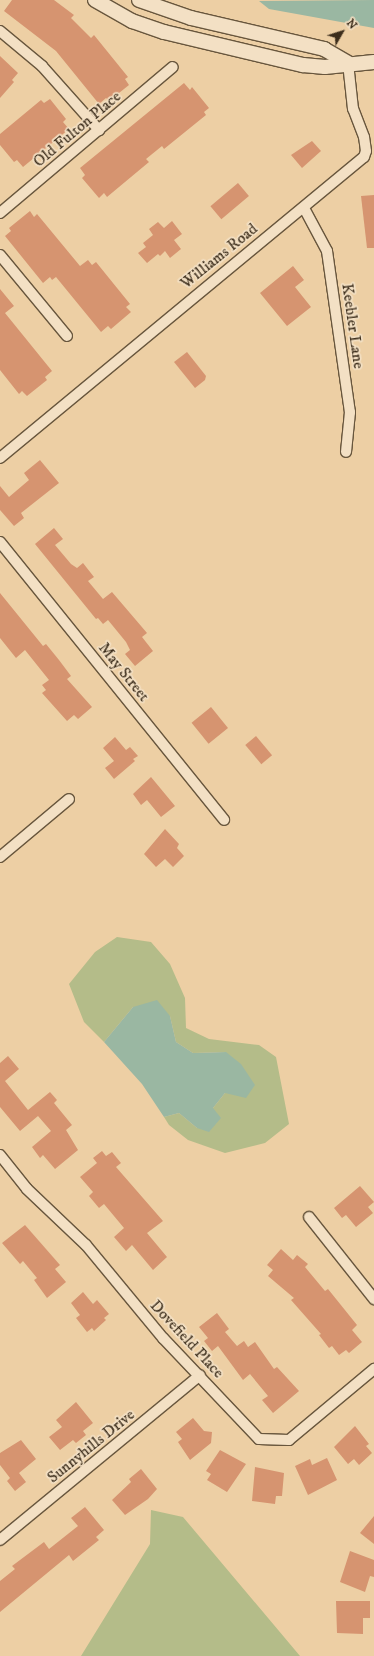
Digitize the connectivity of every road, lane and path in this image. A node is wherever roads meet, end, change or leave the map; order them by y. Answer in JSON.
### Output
{"nodes":[{"id":1,"x":95,"y":0,"type":"edge"},
{"id":2,"x":139,"y":0,"type":"edge"},
{"id":3,"x":0,"y":31,"type":"edge"},
{"id":4,"x":374,"y":62,"type":"edge"},
{"id":5,"x":348,"y":63,"type":"junction"},
{"id":6,"x":173,"y":67,"type":"dead end"},
{"id":7,"x":99,"y":130,"type":"junction"},
{"id":8,"x":304,"y":208,"type":"junction"},
{"id":9,"x":0,"y":213,"type":"edge"},
{"id":10,"x":0,"y":255,"type":"edge"},
{"id":11,"x":67,"y":336,"type":"dead end"},
{"id":12,"x":346,"y":452,"type":"dead end"},
{"id":13,"x":0,"y":458,"type":"edge"},
{"id":14,"x":0,"y":542,"type":"edge"},
{"id":15,"x":68,"y":799,"type":"dead end"},
{"id":16,"x":224,"y":820,"type":"dead end"},
{"id":17,"x":2,"y":853,"type":"edge"},
{"id":18,"x":0,"y":1155,"type":"edge"},
{"id":19,"x":308,"y":1217,"type":"dead end"},
{"id":20,"x":374,"y":1299,"type":"edge"},
{"id":21,"x":374,"y":1369,"type":"edge"},
{"id":22,"x":200,"y":1375,"type":"junction"},
{"id":23,"x":0,"y":1540,"type":"edge"}],
"edges":[{"from":1,"to":5,"type":"street"},
{"from":2,"to":5,"type":"street"},
{"from":3,"to":7,"type":"street"},
{"from":4,"to":5,"type":"street"},
{"from":5,"to":8,"type":"street","name":"Williams Road"},
{"from":6,"to":7,"type":"street","name":"Old Fulton Place"},
{"from":7,"to":9,"type":"street","name":"Old Fulton Place"},
{"from":8,"to":12,"type":"street","name":"Keebler Lane"},
{"from":8,"to":13,"type":"street","name":"Williams Road"},
{"from":10,"to":11,"type":"street"},
{"from":14,"to":16,"type":"street","name":"May Street"},
{"from":15,"to":17,"type":"street"},
{"from":18,"to":22,"type":"street","name":"Dovefield Place"},
{"from":19,"to":20,"type":"street"},
{"from":21,"to":22,"type":"street","name":"Dovefield Place"},
{"from":22,"to":23,"type":"street","name":"Sunnyhills Drive"}]}
